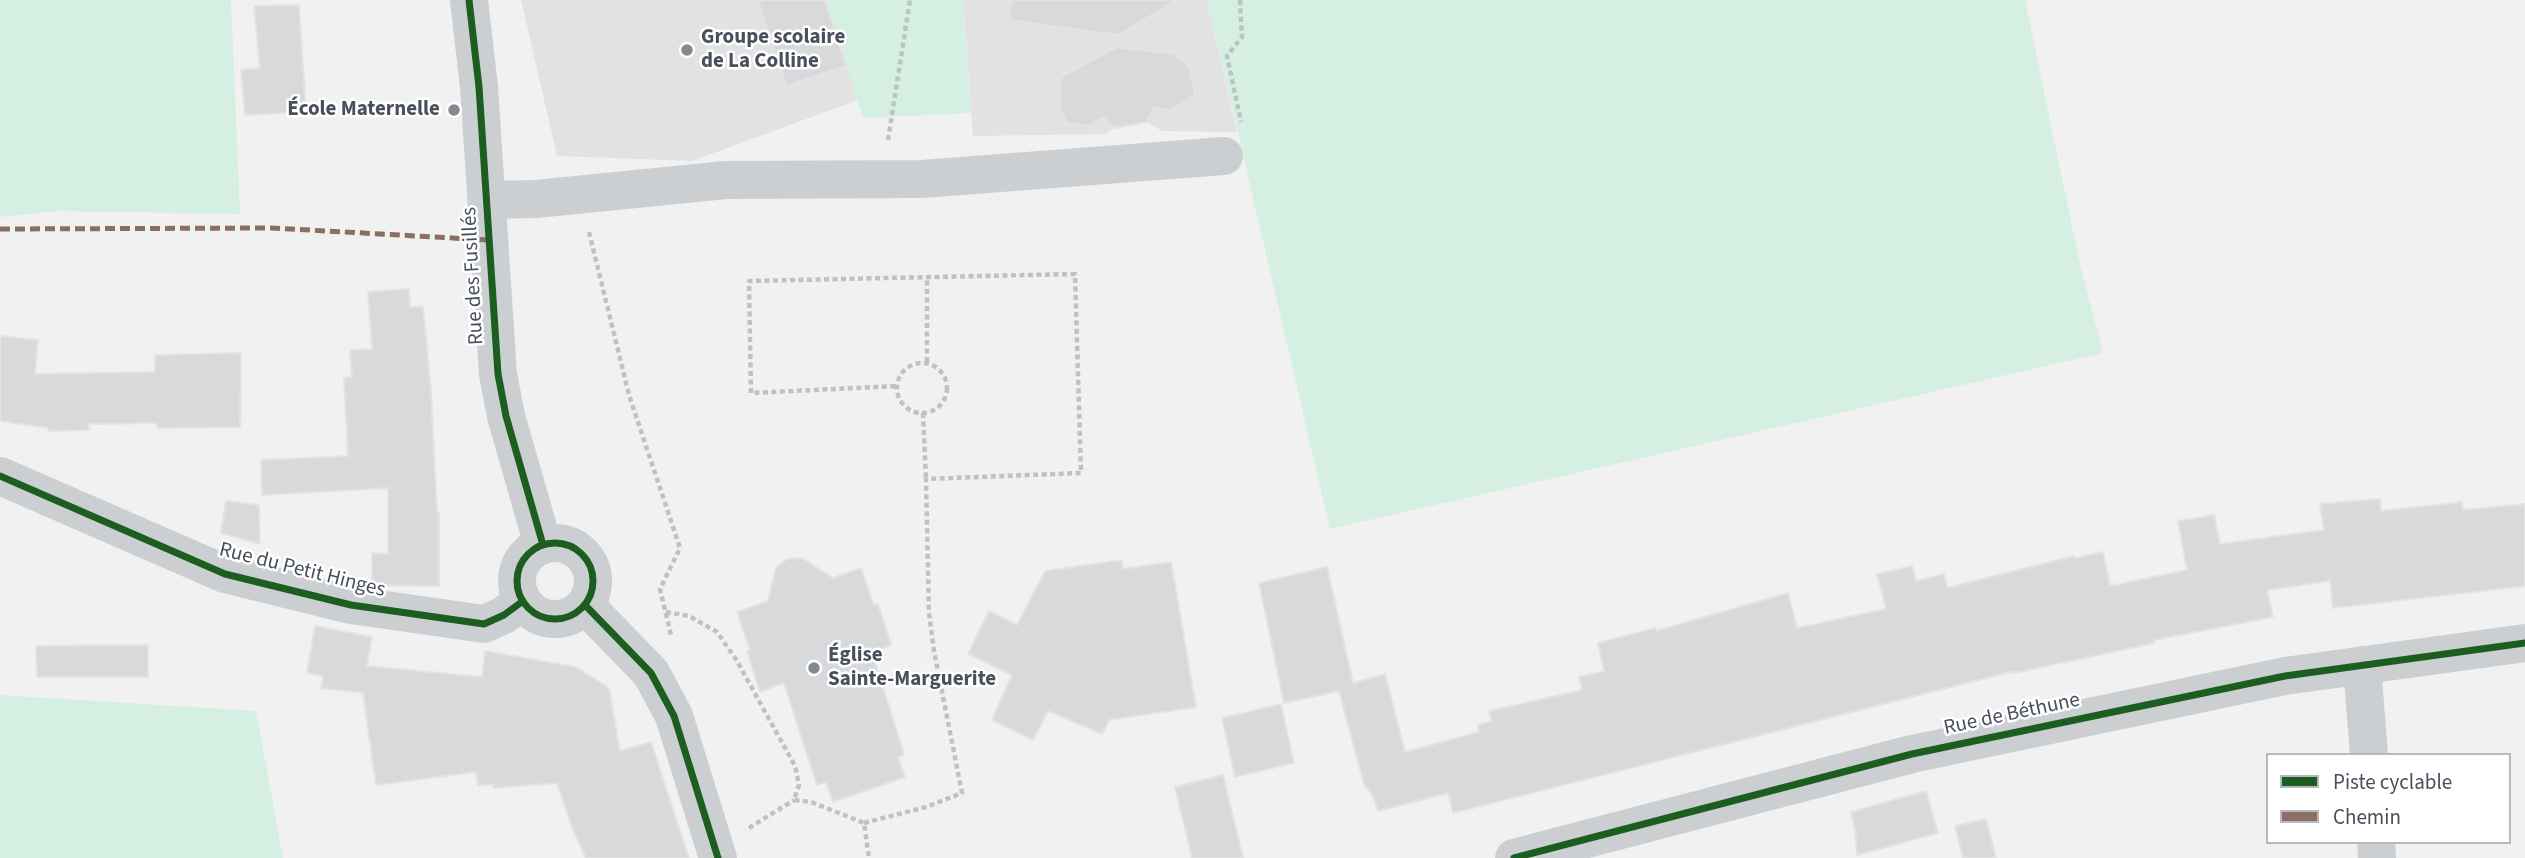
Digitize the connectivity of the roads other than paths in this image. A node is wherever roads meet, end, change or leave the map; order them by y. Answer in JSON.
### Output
{"nodes":[{"id":1,"x":469,"y":0,"type":"edge"},
{"id":2,"x":1224,"y":156,"type":"road end"},
{"id":3,"x":487,"y":200,"type":"junction"},
{"id":4,"x":0,"y":476,"type":"edge"},
{"id":5,"x":543,"y":545,"type":"junction"},
{"id":6,"x":523,"y":601,"type":"junction"},
{"id":7,"x":585,"y":605,"type":"junction"},
{"id":8,"x":2525,"y":643,"type":"edge"},
{"id":9,"x":2362,"y":665,"type":"junction"},
{"id":10,"x":2369,"y":753,"type":"edge"},
{"id":11,"x":717,"y":854,"type":"edge"},
{"id":12,"x":1514,"y":858,"type":"edge"}],
"edges":[{"from":1,"to":3,"type":"street","name":"Rue des Fusillés"},
{"from":2,"to":3,"type":"street"},
{"from":3,"to":5,"type":"street","name":"Rue des Fusillés"},
{"from":4,"to":6,"type":"street","name":"Rue du Petit Hinges"},
{"from":5,"to":6,"type":"street"},
{"from":5,"to":7,"type":"street"},
{"from":6,"to":7,"type":"street"},
{"from":7,"to":11,"type":"street"},
{"from":8,"to":9,"type":"street","name":"Rue de Béthune"},
{"from":9,"to":10,"type":"street"},
{"from":9,"to":12,"type":"street","name":"Rue de Béthune"}]}
